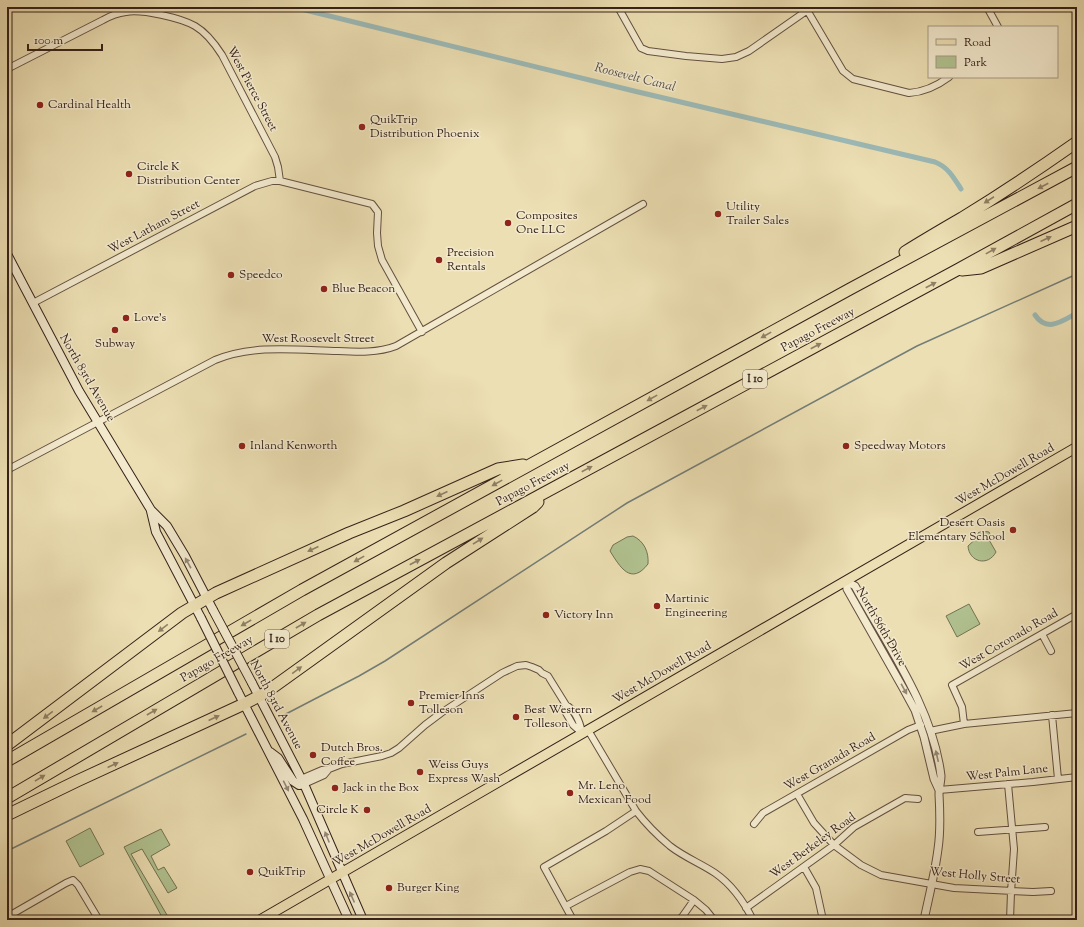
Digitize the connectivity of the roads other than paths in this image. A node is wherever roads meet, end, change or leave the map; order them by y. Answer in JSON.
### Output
{"nodes":[{"id":1,"x":618,"y":7,"type":"edge"},
{"id":2,"x":987,"y":7,"type":"edge"},
{"id":3,"x":810,"y":9,"type":"edge"},
{"id":4,"x":997,"y":26,"type":"edge"},
{"id":5,"x":7,"y":69,"type":"edge"},
{"id":6,"x":948,"y":78,"type":"edge"},
{"id":7,"x":1077,"y":142,"type":"edge"},
{"id":8,"x":1077,"y":167,"type":"edge"},
{"id":9,"x":280,"y":181,"type":"junction"},
{"id":10,"x":643,"y":204,"type":"dead end"},
{"id":11,"x":1077,"y":204,"type":"edge"},
{"id":12,"x":1077,"y":226,"type":"edge"},
{"id":13,"x":7,"y":254,"type":"edge"},
{"id":14,"x":957,"y":270,"type":"junction"},
{"id":15,"x":850,"y":289,"type":"junction"},
{"id":16,"x":33,"y":303,"type":"junction"},
{"id":17,"x":422,"y":332,"type":"junction"},
{"id":18,"x":98,"y":423,"type":"junction"},
{"id":19,"x":1077,"y":447,"type":"edge"},
{"id":20,"x":531,"y":464,"type":"junction"},
{"id":21,"x":7,"y":470,"type":"edge"},
{"id":22,"x":553,"y":488,"type":"junction"},
{"id":23,"x":151,"y":510,"type":"junction"},
{"id":24,"x":846,"y":581,"type":"junction"},
{"id":25,"x":207,"y":597,"type":"junction"},
{"id":26,"x":194,"y":605,"type":"junction"},
{"id":27,"x":1077,"y":614,"type":"edge"},
{"id":28,"x":1042,"y":634,"type":"junction"},
{"id":29,"x":1051,"y":651,"type":"dead end"},
{"id":30,"x":259,"y":697,"type":"junction"},
{"id":31,"x":915,"y":702,"type":"junction"},
{"id":32,"x":244,"y":704,"type":"junction"},
{"id":33,"x":1077,"y":713,"type":"edge"},
{"id":34,"x":1052,"y":715,"type":"junction"},
{"id":35,"x":964,"y":724,"type":"junction"},
{"id":36,"x":921,"y":725,"type":"junction"},
{"id":37,"x":930,"y":731,"type":"junction"},
{"id":38,"x":585,"y":732,"type":"junction"},
{"id":39,"x":7,"y":745,"type":"edge"},
{"id":40,"x":268,"y":750,"type":"junction"},
{"id":41,"x":7,"y":761,"type":"edge"},
{"id":42,"x":1077,"y":777,"type":"edge"},
{"id":43,"x":1058,"y":779,"type":"junction"},
{"id":44,"x":303,"y":782,"type":"junction"},
{"id":45,"x":1008,"y":784,"type":"junction"},
{"id":46,"x":939,"y":790,"type":"junction"},
{"id":47,"x":797,"y":794,"type":"junction"},
{"id":48,"x":7,"y":798,"type":"edge"},
{"id":49,"x":918,"y":799,"type":"dead end"},
{"id":50,"x":636,"y":811,"type":"junction"},
{"id":51,"x":7,"y":815,"type":"edge"},
{"id":52,"x":754,"y":824,"type":"dead end"},
{"id":53,"x":1045,"y":827,"type":"dead end"},
{"id":54,"x":1012,"y":829,"type":"junction"},
{"id":55,"x":978,"y":832,"type":"dead end"},
{"id":56,"x":834,"y":845,"type":"junction"},
{"id":57,"x":804,"y":867,"type":"junction"},
{"id":58,"x":342,"y":874,"type":"junction"},
{"id":59,"x":330,"y":880,"type":"junction"},
{"id":60,"x":932,"y":884,"type":"junction"},
{"id":61,"x":1051,"y":891,"type":"dead end"},
{"id":62,"x":1011,"y":892,"type":"junction"},
{"id":63,"x":694,"y":900,"type":"junction"},
{"id":64,"x":566,"y":906,"type":"junction"},
{"id":65,"x":746,"y":908,"type":"junction"},
{"id":66,"x":7,"y":917,"type":"edge"},
{"id":67,"x":99,"y":920,"type":"edge"},
{"id":68,"x":260,"y":920,"type":"edge"},
{"id":69,"x":349,"y":920,"type":"edge"},
{"id":70,"x":363,"y":920,"type":"edge"},
{"id":71,"x":573,"y":920,"type":"edge"},
{"id":72,"x":678,"y":920,"type":"edge"},
{"id":73,"x":714,"y":920,"type":"edge"},
{"id":74,"x":753,"y":920,"type":"edge"},
{"id":75,"x":823,"y":920,"type":"edge"},
{"id":76,"x":924,"y":920,"type":"edge"},
{"id":77,"x":1010,"y":920,"type":"edge"}],
"edges":[{"from":1,"to":3,"type":"street"},
{"from":2,"to":4,"type":"street"},
{"from":3,"to":6,"type":"street"},
{"from":5,"to":9,"type":"street","name":"West Pierce Street"},
{"from":7,"to":15,"type":"highway","one_way":true},
{"from":8,"to":15,"type":"highway","name":"Papago Freeway","number":"I 10","one_way":true},
{"from":9,"to":16,"type":"street","name":"West Latham Street"},
{"from":9,"to":17,"type":"street","name":"West Latham Street"},
{"from":10,"to":17,"type":"street","name":"West Roosevelt Street"},
{"from":14,"to":11,"type":"highway","name":"Papago Freeway","number":"I 10","one_way":true},
{"from":14,"to":12,"type":"highway","one_way":true},
{"from":13,"to":16,"type":"main road","name":"North 83rd Avenue"},
{"from":22,"to":14,"type":"highway","name":"Papago Freeway","number":"I 10","one_way":true},
{"from":15,"to":20,"type":"highway","name":"Papago Freeway","number":"I 10","one_way":true},
{"from":16,"to":18,"type":"main road","name":"North 83rd Avenue"},
{"from":17,"to":18,"type":"street","name":"West Roosevelt Street"},
{"from":18,"to":21,"type":"street","name":"West Roosevelt Street"},
{"from":18,"to":23,"type":"main road","name":"North 83rd Avenue"},
{"from":19,"to":24,"type":"main road","name":"West McDowell Road"},
{"from":20,"to":25,"type":"highway","one_way":true},
{"from":20,"to":41,"type":"highway","name":"Papago Freeway","number":"I 10","one_way":true},
{"from":30,"to":22,"type":"highway","one_way":true},
{"from":48,"to":22,"type":"highway","name":"Papago Freeway","number":"I 10","one_way":true},
{"from":25,"to":23,"type":"main road","name":"North 83rd Avenue","one_way":true},
{"from":23,"to":26,"type":"main road","name":"North 83rd Avenue"},
{"from":24,"to":31,"type":"street","name":"North 86th Drive"},
{"from":24,"to":38,"type":"main road","name":"West McDowell Road"},
{"from":25,"to":26,"type":"highway"},
{"from":25,"to":30,"type":"main road","name":"North 83rd Avenue","bridge":true},
{"from":26,"to":32,"type":"main road","name":"North 83rd Avenue","bridge":true},
{"from":26,"to":39,"type":"highway","one_way":true},
{"from":27,"to":28,"type":"street","name":"West Coronado Road"},
{"from":28,"to":29,"type":"street"},
{"from":28,"to":35,"type":"street","name":"West Coronado Road"},
{"from":30,"to":32,"type":"highway"},
{"from":30,"to":44,"type":"main road","name":"North 83rd Avenue"},
{"from":31,"to":36,"type":"street","name":"North 86th Drive"},
{"from":31,"to":37,"type":"street","name":"North 86th Drive"},
{"from":32,"to":40,"type":"main road","name":"North 83rd Avenue"},
{"from":51,"to":32,"type":"highway","one_way":true},
{"from":33,"to":34,"type":"street"},
{"from":34,"to":35,"type":"street"},
{"from":34,"to":43,"type":"street"},
{"from":35,"to":37,"type":"street"},
{"from":36,"to":46,"type":"street","name":"North 86th Drive"},
{"from":36,"to":47,"type":"street","name":"West Granada Road"},
{"from":46,"to":37,"type":"street","name":"North 86th Drive","one_way":true},
{"from":38,"to":44,"type":"street"},
{"from":38,"to":50,"type":"street"},
{"from":38,"to":58,"type":"main road","name":"West McDowell Road"},
{"from":40,"to":44,"type":"main road"},
{"from":40,"to":59,"type":"main road","name":"North 83rd Avenue","one_way":true},
{"from":42,"to":43,"type":"street","name":"West Palm Lane"},
{"from":43,"to":45,"type":"street","name":"West Palm Lane"},
{"from":58,"to":44,"type":"main road","name":"North 83rd Avenue","one_way":true},
{"from":45,"to":46,"type":"street","name":"West Palm Lane"},
{"from":45,"to":54,"type":"street"},
{"from":46,"to":60,"type":"street","name":"North 86th Drive"},
{"from":47,"to":52,"type":"street","name":"West Granada Road"},
{"from":47,"to":56,"type":"street","name":"West Holly Street"},
{"from":49,"to":56,"type":"street","name":"West Berkeley Road"},
{"from":50,"to":64,"type":"street"},
{"from":50,"to":65,"type":"street"},
{"from":53,"to":54,"type":"street"},
{"from":54,"to":55,"type":"street"},
{"from":54,"to":62,"type":"street"},
{"from":56,"to":57,"type":"street","name":"West Berkeley Road"},
{"from":56,"to":60,"type":"street","name":"West Holly Street"},
{"from":57,"to":65,"type":"street","name":"West Berkeley Road"},
{"from":57,"to":75,"type":"street"},
{"from":58,"to":59,"type":"main road","name":"West McDowell Road"},
{"from":70,"to":58,"type":"main road","name":"North 83rd Avenue","one_way":true},
{"from":59,"to":68,"type":"main road","name":"West McDowell Road"},
{"from":59,"to":69,"type":"main road","name":"North 83rd Avenue"},
{"from":60,"to":62,"type":"street","name":"West Holly Street"},
{"from":60,"to":76,"type":"street","name":"North 86th Drive"},
{"from":61,"to":62,"type":"street","name":"West Holly Street"},
{"from":62,"to":77,"type":"street"},
{"from":63,"to":64,"type":"street"},
{"from":63,"to":72,"type":"street"},
{"from":63,"to":73,"type":"street"},
{"from":64,"to":71,"type":"street"},
{"from":65,"to":74,"type":"street"},
{"from":66,"to":67,"type":"street"}]}
